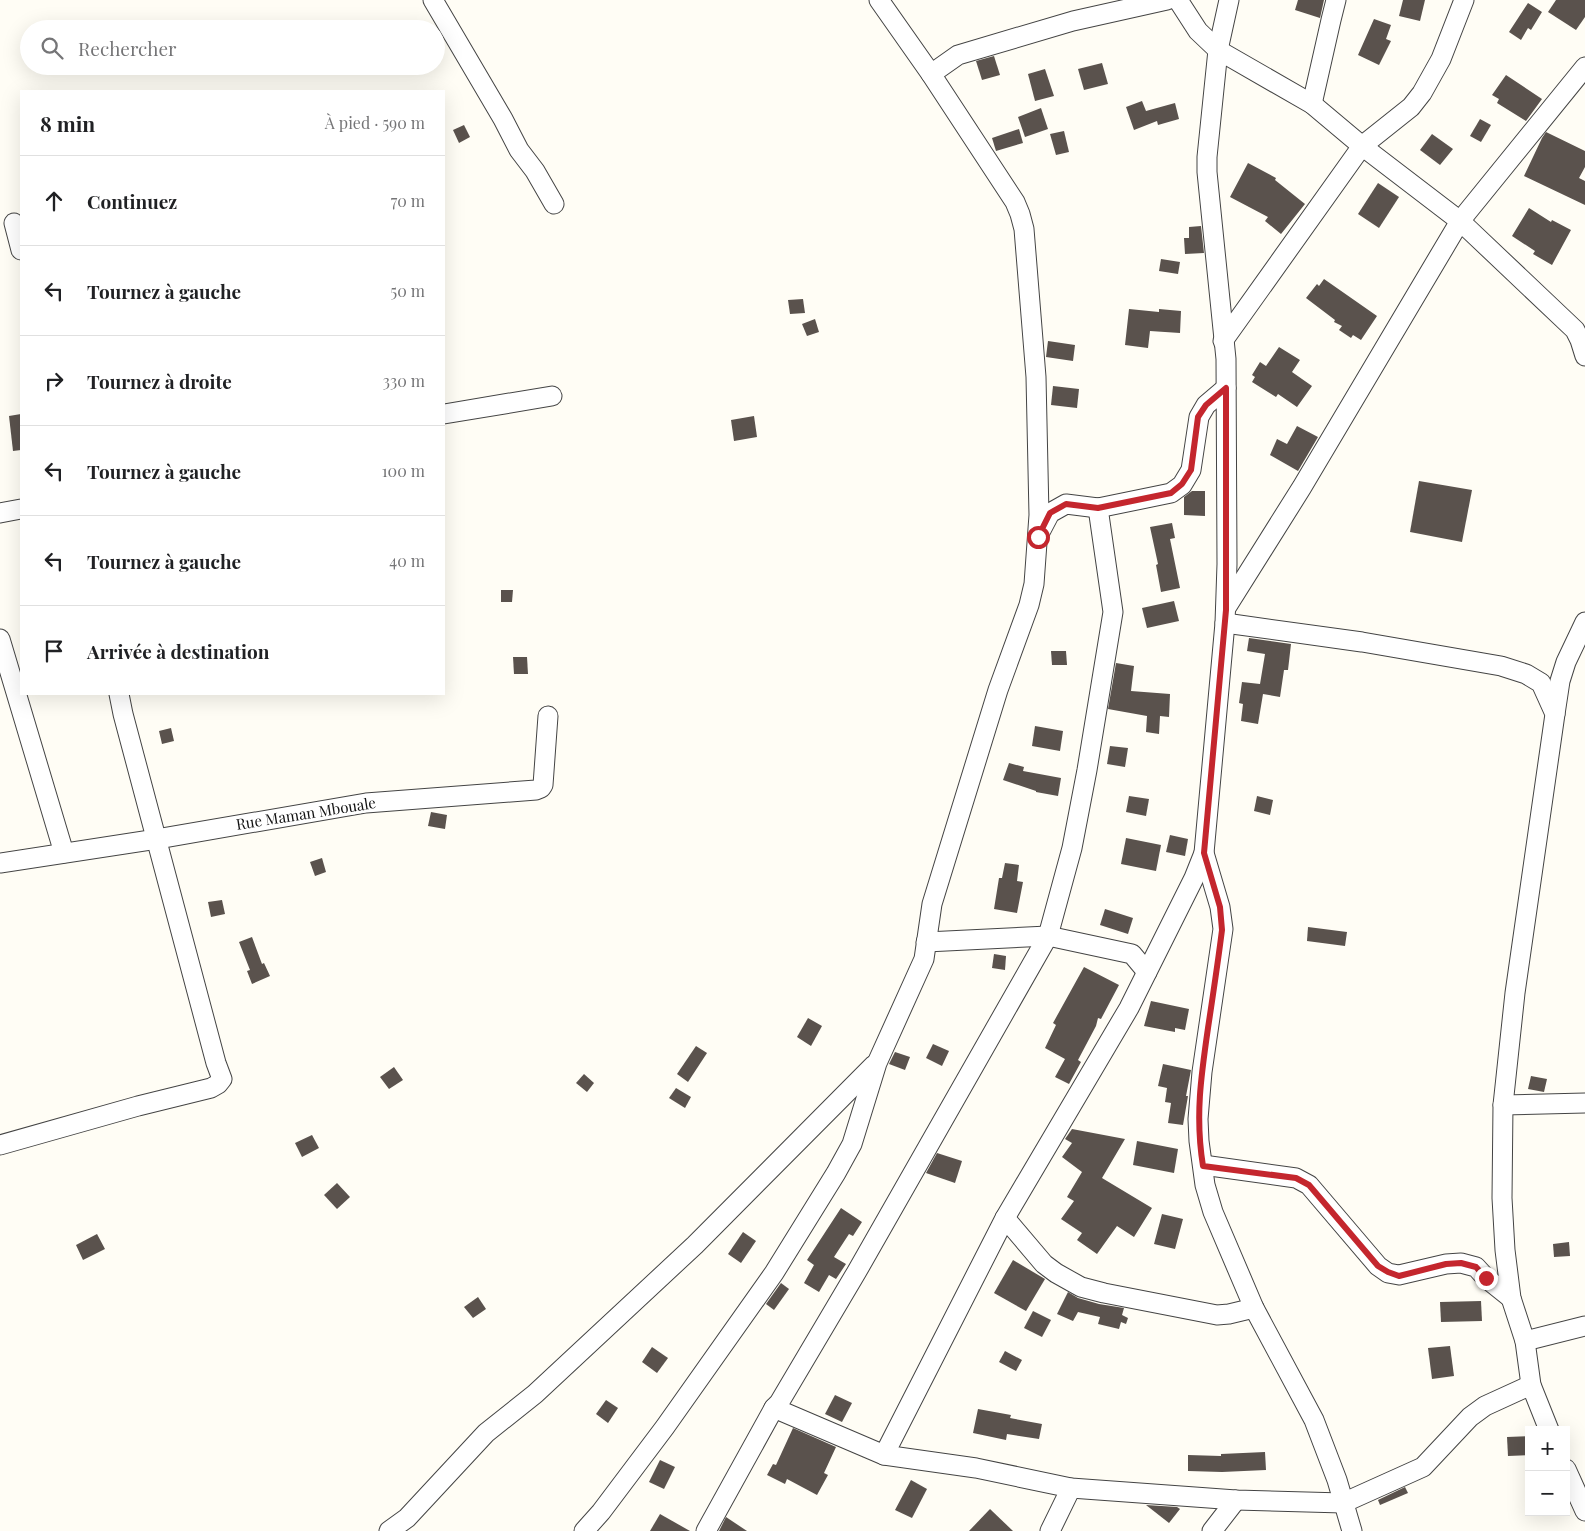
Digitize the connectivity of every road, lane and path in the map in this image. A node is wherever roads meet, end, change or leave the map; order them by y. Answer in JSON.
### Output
{"nodes":[{"id":1,"x":433,"y":0,"type":"edge"},
{"id":2,"x":879,"y":0,"type":"edge"},
{"id":3,"x":1167,"y":0,"type":"edge"},
{"id":4,"x":1178,"y":0,"type":"edge"},
{"id":5,"x":1230,"y":0,"type":"edge"},
{"id":6,"x":1336,"y":0,"type":"edge"},
{"id":7,"x":1464,"y":0,"type":"edge"},
{"id":8,"x":445,"y":20,"type":"edge"},
{"id":9,"x":445,"y":20,"type":"edge"},
{"id":10,"x":1218,"y":50,"type":"junction"},
{"id":11,"x":1585,"y":67,"type":"edge"},
{"id":12,"x":931,"y":74,"type":"junction"},
{"id":13,"x":1312,"y":104,"type":"junction"},
{"id":14,"x":1362,"y":146,"type":"junction"},
{"id":15,"x":554,"y":204,"type":"dead end"},
{"id":16,"x":1460,"y":221,"type":"junction"},
{"id":17,"x":14,"y":223,"type":"dead end"},
{"id":18,"x":20,"y":246,"type":"edge"},
{"id":19,"x":1223,"y":341,"type":"junction"},
{"id":20,"x":1585,"y":356,"type":"edge"},
{"id":21,"x":1226,"y":388,"type":"junction"},
{"id":22,"x":552,"y":396,"type":"dead end"},
{"id":23,"x":445,"y":414,"type":"edge"},
{"id":24,"x":1098,"y":508,"type":"junction"},
{"id":25,"x":20,"y":509,"type":"edge"},
{"id":26,"x":0,"y":514,"type":"edge"},
{"id":27,"x":1038,"y":537,"type":"junction"},
{"id":28,"x":1225,"y":616,"type":"junction"},
{"id":29,"x":1585,"y":622,"type":"edge"},
{"id":30,"x":0,"y":639,"type":"edge"},
{"id":31,"x":120,"y":695,"type":"edge"},
{"id":32,"x":1555,"y":714,"type":"junction"},
{"id":33,"x":548,"y":716,"type":"dead end"},
{"id":34,"x":157,"y":839,"type":"junction"},
{"id":35,"x":64,"y":853,"type":"junction"},
{"id":36,"x":1204,"y":853,"type":"junction"},
{"id":37,"x":0,"y":862,"type":"edge"},
{"id":38,"x":1048,"y":936,"type":"junction"},
{"id":39,"x":926,"y":942,"type":"junction"},
{"id":40,"x":1147,"y":972,"type":"junction"},
{"id":41,"x":877,"y":1062,"type":"junction"},
{"id":42,"x":1585,"y":1103,"type":"edge"},
{"id":43,"x":1503,"y":1105,"type":"junction"},
{"id":44,"x":0,"y":1145,"type":"edge"},
{"id":45,"x":1203,"y":1166,"type":"junction"},
{"id":46,"x":1005,"y":1218,"type":"junction"},
{"id":47,"x":1511,"y":1298,"type":"junction"},
{"id":48,"x":1254,"y":1308,"type":"junction"},
{"id":49,"x":1585,"y":1326,"type":"edge"},
{"id":50,"x":1525,"y":1341,"type":"junction"},
{"id":51,"x":1531,"y":1385,"type":"junction"},
{"id":52,"x":774,"y":1408,"type":"junction"},
{"id":53,"x":1547,"y":1426,"type":"edge"},
{"id":54,"x":884,"y":1455,"type":"junction"},
{"id":55,"x":1567,"y":1471,"type":"edge"},
{"id":56,"x":1071,"y":1488,"type":"junction"},
{"id":57,"x":1236,"y":1500,"type":"junction"},
{"id":58,"x":1343,"y":1502,"type":"junction"},
{"id":59,"x":1585,"y":1512,"type":"edge"},
{"id":60,"x":389,"y":1531,"type":"edge"},
{"id":61,"x":584,"y":1531,"type":"edge"},
{"id":62,"x":706,"y":1531,"type":"edge"},
{"id":63,"x":1050,"y":1531,"type":"edge"},
{"id":64,"x":1212,"y":1531,"type":"edge"},
{"id":65,"x":1352,"y":1531,"type":"edge"}],
"edges":[{"from":1,"to":8,"type":"street"},
{"from":2,"to":12,"type":"street"},
{"from":3,"to":12,"type":"street"},
{"from":4,"to":10,"type":"street"},
{"from":5,"to":10,"type":"street"},
{"from":6,"to":13,"type":"street"},
{"from":7,"to":14,"type":"street"},
{"from":9,"to":15,"type":"street"},
{"from":10,"to":13,"type":"street"},
{"from":10,"to":19,"type":"street"},
{"from":11,"to":16,"type":"street"},
{"from":12,"to":27,"type":"street"},
{"from":13,"to":14,"type":"street"},
{"from":14,"to":16,"type":"street"},
{"from":14,"to":19,"type":"street"},
{"from":16,"to":20,"type":"street"},
{"from":16,"to":28,"type":"street"},
{"from":17,"to":18,"type":"street"},
{"from":19,"to":21,"type":"street"},
{"from":21,"to":24,"type":"street"},
{"from":21,"to":28,"type":"street"},
{"from":22,"to":23,"type":"street"},
{"from":24,"to":27,"type":"street"},
{"from":24,"to":38,"type":"street"},
{"from":25,"to":26,"type":"street"},
{"from":27,"to":39,"type":"street"},
{"from":28,"to":32,"type":"street"},
{"from":28,"to":36,"type":"street"},
{"from":29,"to":32,"type":"street"},
{"from":30,"to":35,"type":"street"},
{"from":31,"to":34,"type":"street"},
{"from":32,"to":43,"type":"street"},
{"from":33,"to":34,"type":"street","name":"Rue Maman Mbouale"},
{"from":34,"to":35,"type":"street","name":"Rue Maman Mbouale"},
{"from":34,"to":44,"type":"street"},
{"from":35,"to":37,"type":"street","name":"Rue Maman Mbouale"},
{"from":36,"to":40,"type":"street"},
{"from":36,"to":45,"type":"street"},
{"from":38,"to":39,"type":"street"},
{"from":38,"to":40,"type":"street"},
{"from":38,"to":52,"type":"street"},
{"from":39,"to":41,"type":"street"},
{"from":40,"to":46,"type":"street"},
{"from":41,"to":60,"type":"street"},
{"from":41,"to":61,"type":"street"},
{"from":42,"to":43,"type":"street"},
{"from":43,"to":47,"type":"street"},
{"from":45,"to":47,"type":"street"},
{"from":45,"to":48,"type":"street"},
{"from":46,"to":48,"type":"street"},
{"from":46,"to":54,"type":"street"},
{"from":47,"to":50,"type":"street"},
{"from":48,"to":58,"type":"street"},
{"from":49,"to":50,"type":"street"},
{"from":50,"to":51,"type":"street"},
{"from":51,"to":53,"type":"street"},
{"from":51,"to":58,"type":"street"},
{"from":52,"to":54,"type":"street"},
{"from":52,"to":62,"type":"street"},
{"from":54,"to":56,"type":"street"},
{"from":55,"to":59,"type":"street"},
{"from":56,"to":57,"type":"street"},
{"from":56,"to":63,"type":"street"},
{"from":57,"to":58,"type":"street"},
{"from":57,"to":64,"type":"street"},
{"from":58,"to":65,"type":"street"}]}
